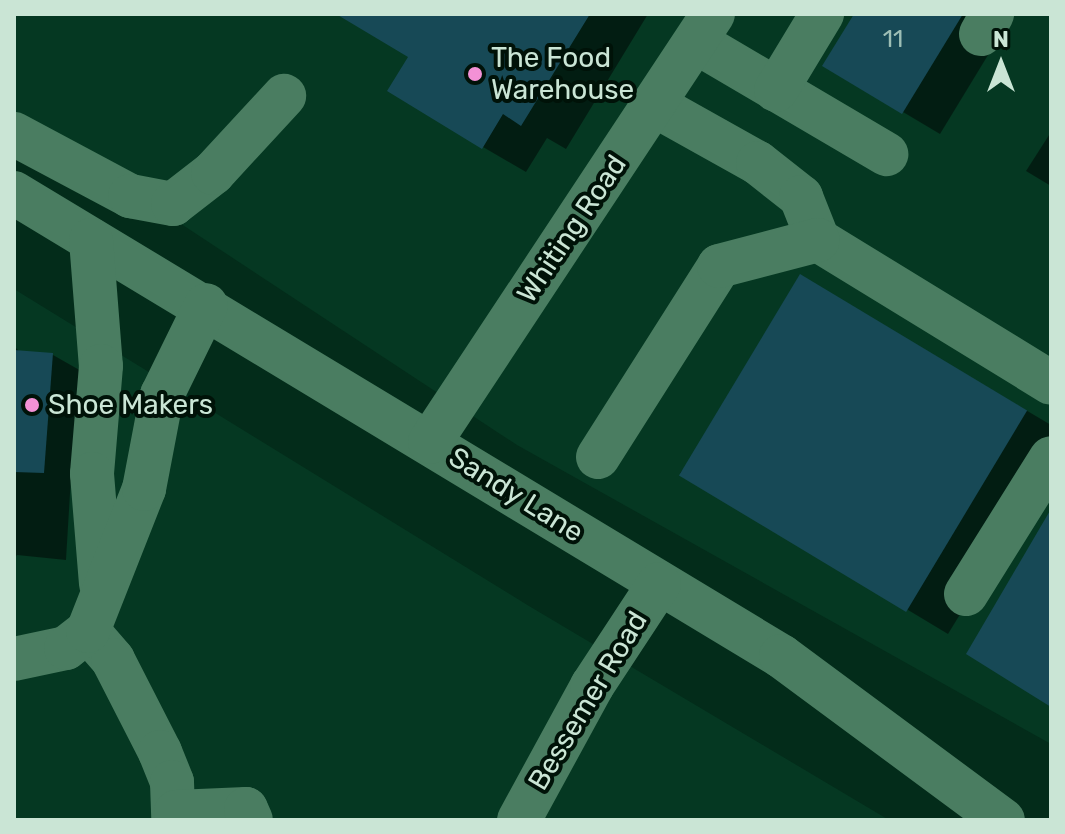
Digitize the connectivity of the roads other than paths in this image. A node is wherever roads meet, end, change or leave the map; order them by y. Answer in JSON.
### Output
{"nodes":[{"id":1,"x":822,"y":14,"type":"edge"},
{"id":2,"x":704,"y":28,"type":"edge"},
{"id":3,"x":776,"y":90,"type":"junction"},
{"id":4,"x":284,"y":96,"type":"dead end"},
{"id":5,"x":656,"y":106,"type":"junction"},
{"id":6,"x":14,"y":134,"type":"edge"},
{"id":7,"x":886,"y":154,"type":"dead end"},
{"id":8,"x":14,"y":193,"type":"edge"},
{"id":9,"x":91,"y":240,"type":"junction"},
{"id":10,"x":818,"y":240,"type":"junction"},
{"id":11,"x":206,"y":305,"type":"junction"},
{"id":12,"x":1051,"y":383,"type":"edge"},
{"id":13,"x":430,"y":442,"type":"junction"},
{"id":14,"x":598,"y":457,"type":"dead end"},
{"id":15,"x":1050,"y":463,"type":"edge"},
{"id":16,"x":659,"y":584,"type":"junction"},
{"id":17,"x":966,"y":594,"type":"dead end"},
{"id":18,"x":95,"y":615,"type":"junction"},
{"id":19,"x":14,"y":659,"type":"edge"},
{"id":20,"x":175,"y":816,"type":"edge"},
{"id":21,"x":254,"y":816,"type":"edge"},
{"id":22,"x":519,"y":820,"type":"edge"},
{"id":23,"x":1003,"y":820,"type":"edge"}],
"edges":[{"from":1,"to":3,"type":"street"},
{"from":2,"to":3,"type":"street"},
{"from":2,"to":5,"type":"street","name":"Whiting Road"},
{"from":3,"to":7,"type":"street"},
{"from":4,"to":6,"type":"street"},
{"from":5,"to":10,"type":"street"},
{"from":5,"to":13,"type":"street","name":"Whiting Road"},
{"from":8,"to":9,"type":"street","name":"Sandy Lane"},
{"from":9,"to":11,"type":"street","name":"Sandy Lane"},
{"from":9,"to":18,"type":"street"},
{"from":10,"to":12,"type":"street"},
{"from":10,"to":14,"type":"street"},
{"from":11,"to":13,"type":"street","name":"Sandy Lane"},
{"from":11,"to":18,"type":"street"},
{"from":13,"to":16,"type":"street","name":"Sandy Lane"},
{"from":15,"to":17,"type":"street"},
{"from":16,"to":22,"type":"street","name":"Bessemer Road"},
{"from":16,"to":23,"type":"street","name":"Sandy Lane"},
{"from":18,"to":19,"type":"street"},
{"from":18,"to":20,"type":"street"},
{"from":20,"to":21,"type":"street"}]}
